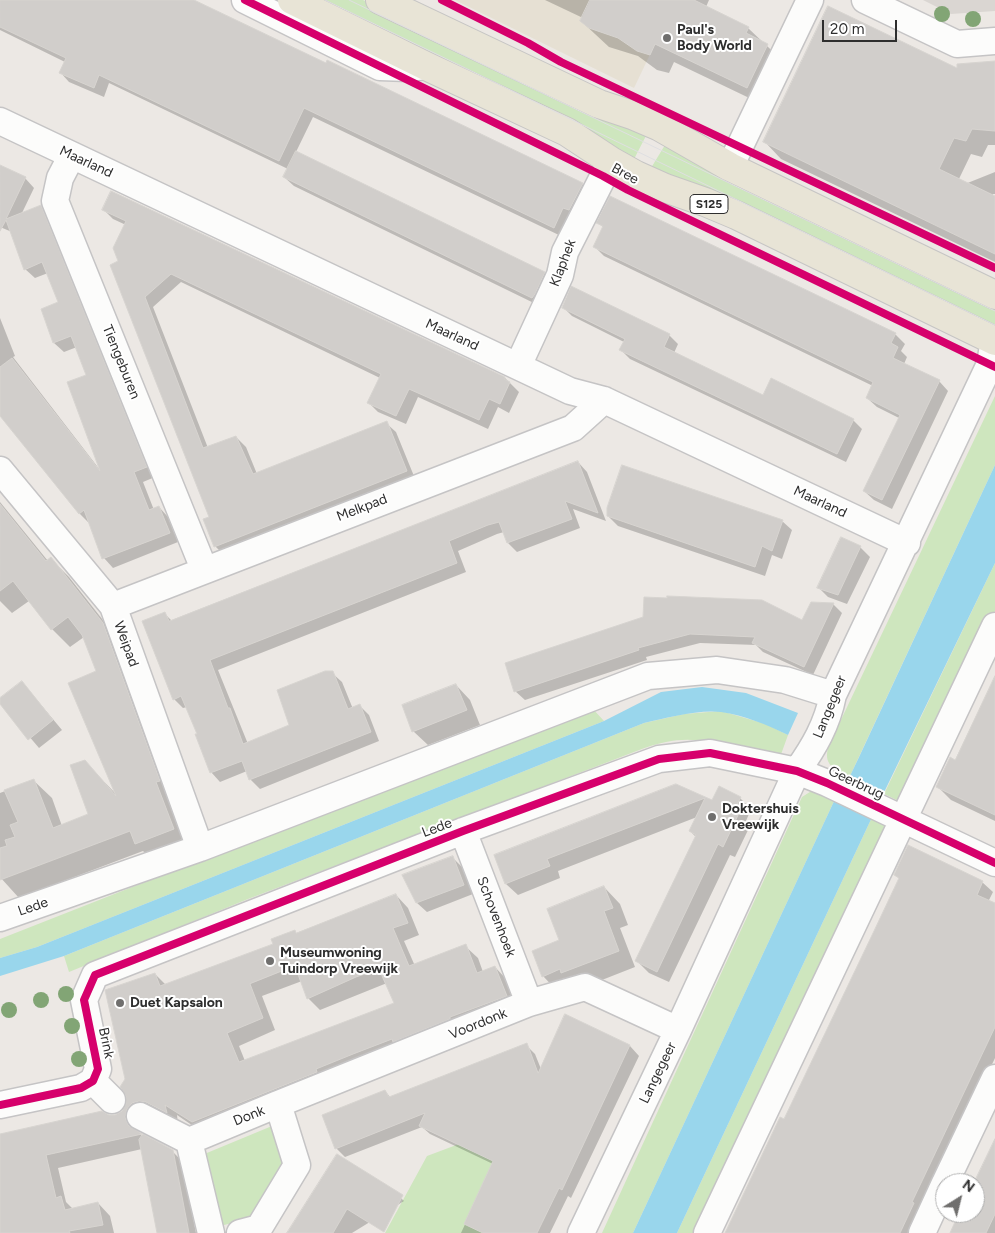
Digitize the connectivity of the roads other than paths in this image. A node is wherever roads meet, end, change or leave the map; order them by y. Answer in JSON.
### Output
{"nodes":[{"id":1,"x":245,"y":0,"type":"edge"},
{"id":2,"x":292,"y":0,"type":"edge"},
{"id":3,"x":380,"y":0,"type":"edge"},
{"id":4,"x":411,"y":0,"type":"edge"},
{"id":5,"x":865,"y":0,"type":"edge"},
{"id":6,"x":808,"y":1,"type":"edge"},
{"id":7,"x":995,"y":41,"type":"edge"},
{"id":8,"x":426,"y":66,"type":"junction"},
{"id":9,"x":525,"y":69,"type":"junction"},
{"id":10,"x":0,"y":121,"type":"edge"},
{"id":11,"x":72,"y":155,"type":"junction"},
{"id":12,"x":735,"y":156,"type":"junction"},
{"id":13,"x":611,"y":161,"type":"junction"},
{"id":14,"x":995,"y":295,"type":"edge"},
{"id":15,"x":994,"y":341,"type":"edge"},
{"id":16,"x":518,"y":366,"type":"junction"},
{"id":17,"x":604,"y":400,"type":"junction"},
{"id":18,"x":0,"y":470,"type":"edge"},
{"id":19,"x":907,"y":543,"type":"junction"},
{"id":20,"x":204,"y":569,"type":"junction"},
{"id":21,"x":112,"y":606,"type":"junction"},
{"id":22,"x":995,"y":626,"type":"edge"},
{"id":23,"x":833,"y":695,"type":"junction"},
{"id":24,"x":797,"y":771,"type":"junction"},
{"id":25,"x":895,"y":816,"type":"junction"},
{"id":26,"x":463,"y":831,"type":"junction"},
{"id":27,"x":200,"y":848,"type":"junction"},
{"id":28,"x":995,"y":863,"type":"edge"},
{"id":29,"x":0,"y":918,"type":"edge"},
{"id":30,"x":95,"y":975,"type":"joint"},
{"id":31,"x":529,"y":1003,"type":"junction"},
{"id":32,"x":678,"y":1030,"type":"junction"},
{"id":33,"x":995,"y":1078,"type":"edge"},
{"id":34,"x":93,"y":1082,"type":"junction"},
{"id":35,"x":112,"y":1100,"type":"dead end"},
{"id":36,"x":278,"y":1104,"type":"junction"},
{"id":37,"x":0,"y":1105,"type":"edge"},
{"id":38,"x":140,"y":1116,"type":"dead end"},
{"id":39,"x":189,"y":1141,"type":"junction"},
{"id":40,"x":950,"y":1173,"type":"edge"},
{"id":41,"x":935,"y":1205,"type":"edge"},
{"id":42,"x":211,"y":1233,"type":"edge"},
{"id":43,"x":240,"y":1233,"type":"edge"},
{"id":44,"x":581,"y":1233,"type":"edge"},
{"id":45,"x":707,"y":1233,"type":"edge"},
{"id":46,"x":922,"y":1233,"type":"edge"}],
"edges":[{"from":1,"to":8,"type":"street","name":"Bree"},
{"from":2,"to":8,"type":"main road","name":"Bree","number":"S125"},
{"from":3,"to":9,"type":"main road"},
{"from":4,"to":9,"type":"street"},
{"from":5,"to":7,"type":"street"},
{"from":6,"to":12,"type":"street"},
{"from":8,"to":13,"type":"main road","name":"Bree","number":"S125"},
{"from":9,"to":12,"type":"main road"},
{"from":10,"to":11,"type":"street","name":"Maarland"},
{"from":11,"to":16,"type":"street","name":"Maarland"},
{"from":11,"to":20,"type":"street","name":"Tiengeburen"},
{"from":12,"to":14,"type":"main road"},
{"from":13,"to":15,"type":"main road","name":"Bree","number":"S125"},
{"from":13,"to":16,"type":"street","name":"Klaphek"},
{"from":15,"to":19,"type":"street","name":"Langegeer"},
{"from":16,"to":17,"type":"street","name":"Maarland"},
{"from":17,"to":19,"type":"street","name":"Maarland"},
{"from":17,"to":20,"type":"street","name":"Melkpad"},
{"from":18,"to":21,"type":"street","name":"Weipad"},
{"from":19,"to":23,"type":"street","name":"Langegeer"},
{"from":20,"to":21,"type":"street","name":"Melkpad"},
{"from":21,"to":27,"type":"street","name":"Weipad"},
{"from":22,"to":25,"type":"street"},
{"from":23,"to":24,"type":"street","name":"Langegeer"},
{"from":23,"to":27,"type":"street","name":"Lede"},
{"from":24,"to":25,"type":"street","name":"Geerbrug"},
{"from":24,"to":26,"type":"street","name":"Lede"},
{"from":24,"to":32,"type":"street","name":"Langegeer"},
{"from":25,"to":28,"type":"street","name":"Geerbrug"},
{"from":25,"to":45,"type":"street"},
{"from":26,"to":30,"type":"street","name":"Lede"},
{"from":26,"to":31,"type":"street","name":"Schovenhoek"},
{"from":27,"to":29,"type":"street","name":"Lede"},
{"from":30,"to":34,"type":"street","name":"Brink"},
{"from":31,"to":32,"type":"street","name":"Voordonk"},
{"from":31,"to":36,"type":"street","name":"Voordonk"},
{"from":32,"to":44,"type":"street","name":"Langegeer"},
{"from":33,"to":40,"type":"street"},
{"from":34,"to":35,"type":"street"},
{"from":34,"to":37,"type":"street"},
{"from":36,"to":39,"type":"street","name":"Donk"},
{"from":36,"to":43,"type":"street","name":"Donk"},
{"from":38,"to":39,"type":"street"},
{"from":39,"to":42,"type":"street"},
{"from":41,"to":46,"type":"street"}]}
